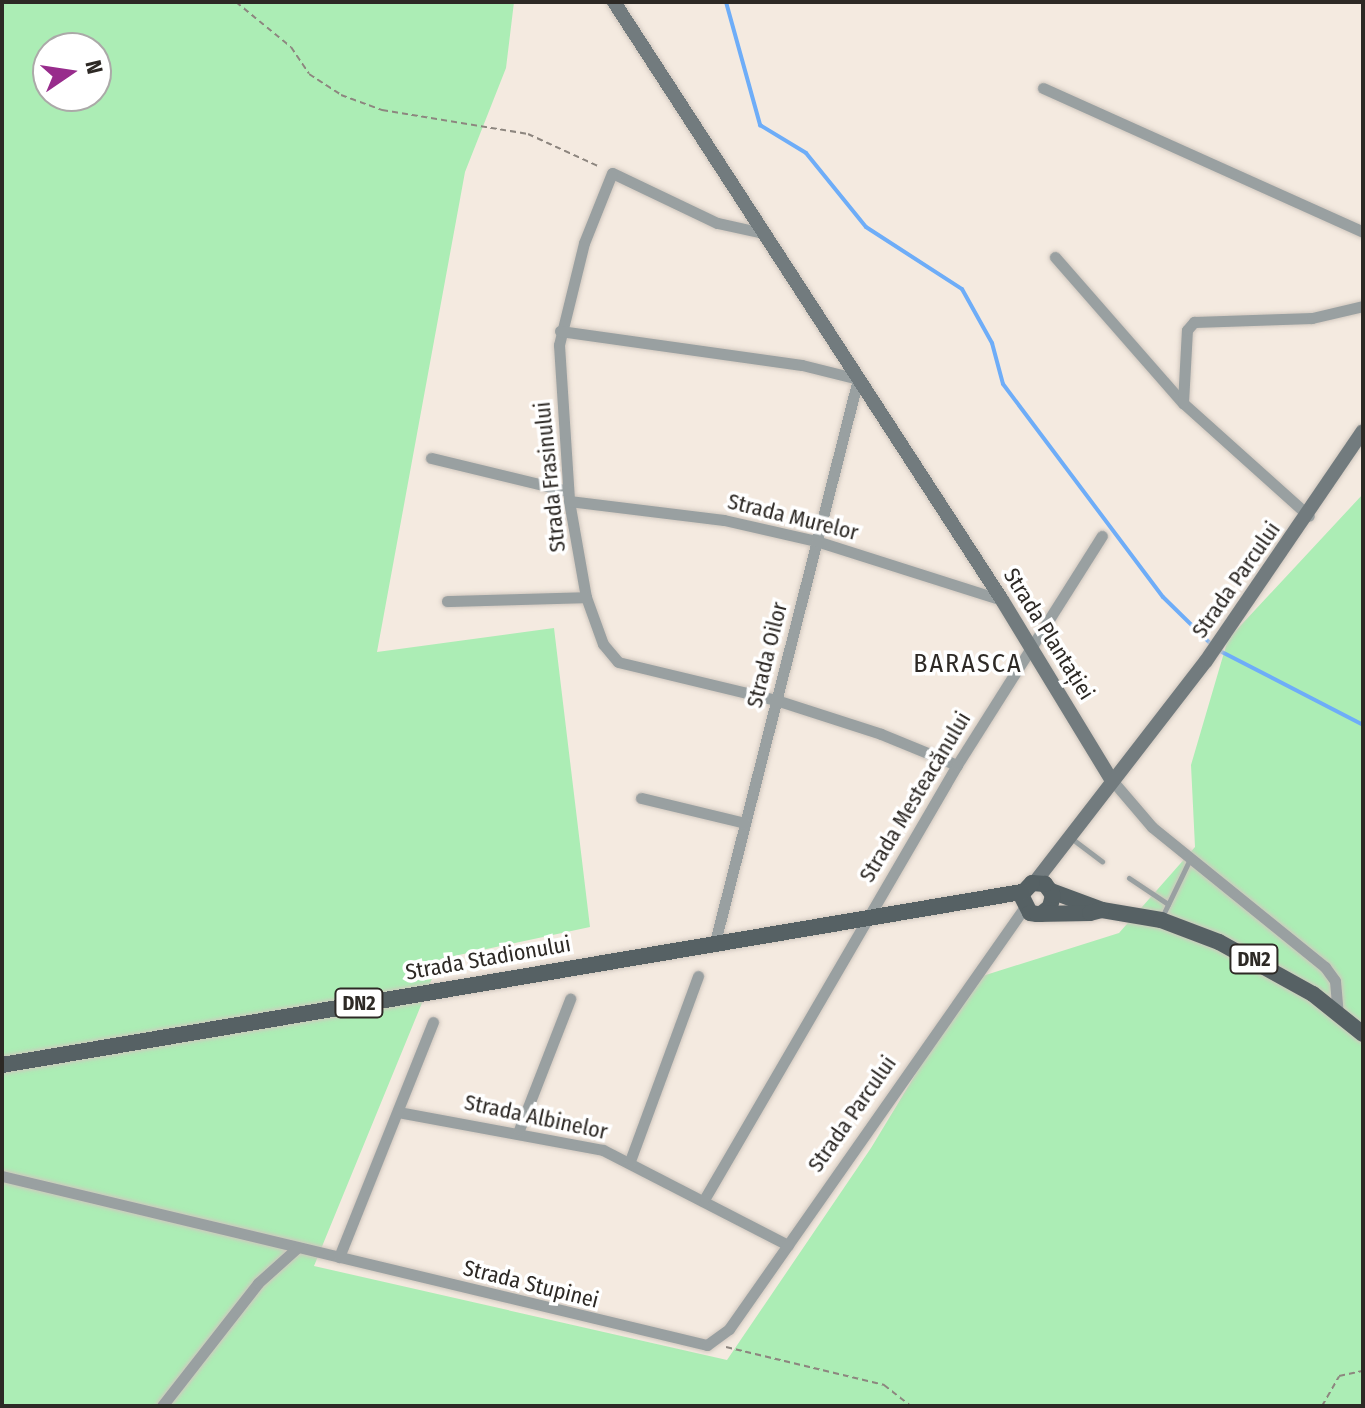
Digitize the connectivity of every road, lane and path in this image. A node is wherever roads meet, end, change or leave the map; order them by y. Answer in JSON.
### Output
{"nodes":[{"id":1,"x":236,"y":2,"type":"edge"},
{"id":2,"x":614,"y":2,"type":"edge"},
{"id":3,"x":1043,"y":88,"type":"dead end"},
{"id":4,"x":612,"y":173,"type":"junction"},
{"id":5,"x":1363,"y":232,"type":"edge"},
{"id":6,"x":763,"y":233,"type":"junction"},
{"id":7,"x":1055,"y":257,"type":"dead end"},
{"id":8,"x":1363,"y":306,"type":"edge"},
{"id":9,"x":560,"y":331,"type":"junction"},
{"id":10,"x":858,"y":379,"type":"junction"},
{"id":11,"x":1183,"y":403,"type":"junction"},
{"id":12,"x":1363,"y":431,"type":"edge"},
{"id":13,"x":431,"y":458,"type":"dead end"},
{"id":14,"x":568,"y":496,"type":"junction"},
{"id":15,"x":1309,"y":516,"type":"junction"},
{"id":16,"x":1102,"y":536,"type":"dead end"},
{"id":17,"x":816,"y":541,"type":"junction"},
{"id":18,"x":586,"y":597,"type":"junction"},
{"id":19,"x":1002,"y":600,"type":"junction"},
{"id":20,"x":447,"y":601,"type":"dead end"},
{"id":21,"x":1030,"y":644,"type":"junction"},
{"id":22,"x":776,"y":700,"type":"junction"},
{"id":23,"x":957,"y":765,"type":"junction"},
{"id":24,"x":1111,"y":779,"type":"junction"},
{"id":25,"x":641,"y":798,"type":"dead end"},
{"id":26,"x":745,"y":823,"type":"junction"},
{"id":27,"x":1070,"y":837,"type":"junction"},
{"id":28,"x":1190,"y":859,"type":"junction"},
{"id":29,"x":1102,"y":861,"type":"dead end"},
{"id":30,"x":1129,"y":878,"type":"dead end"},
{"id":31,"x":1034,"y":894,"type":"junction"},
{"id":32,"x":1168,"y":904,"type":"junction"},
{"id":33,"x":1102,"y":910,"type":"junction"},
{"id":34,"x":1041,"y":914,"type":"junction"},
{"id":35,"x":867,"y":918,"type":"junction"},
{"id":36,"x":1161,"y":920,"type":"junction"},
{"id":37,"x":715,"y":942,"type":"junction"},
{"id":38,"x":698,"y":976,"type":"dead end"},
{"id":39,"x":570,"y":999,"type":"dead end"},
{"id":40,"x":1338,"y":1013,"type":"junction"},
{"id":41,"x":433,"y":1022,"type":"dead end"},
{"id":42,"x":1363,"y":1034,"type":"edge"},
{"id":43,"x":2,"y":1065,"type":"edge"},
{"id":44,"x":398,"y":1112,"type":"junction"},
{"id":45,"x":519,"y":1130,"type":"junction"},
{"id":46,"x":630,"y":1161,"type":"junction"},
{"id":47,"x":2,"y":1176,"type":"edge"},
{"id":48,"x":705,"y":1198,"type":"junction"},
{"id":49,"x":788,"y":1245,"type":"junction"},
{"id":50,"x":297,"y":1248,"type":"junction"},
{"id":51,"x":339,"y":1257,"type":"junction"},
{"id":52,"x":713,"y":1342,"type":"junction"},
{"id":53,"x":1363,"y":1371,"type":"edge"},
{"id":54,"x":162,"y":1406,"type":"edge"},
{"id":55,"x":911,"y":1406,"type":"edge"},
{"id":56,"x":1322,"y":1406,"type":"edge"}],
"edges":[{"from":1,"to":4,"type":"path"},
{"from":2,"to":6,"type":"main road","name":"Strada Plantației"},
{"from":3,"to":5,"type":"street"},
{"from":4,"to":6,"type":"street"},
{"from":4,"to":9,"type":"street","name":"Strada Frasinului"},
{"from":6,"to":10,"type":"main road","name":"Strada Plantației"},
{"from":7,"to":11,"type":"street"},
{"from":8,"to":11,"type":"street"},
{"from":9,"to":10,"type":"street"},
{"from":9,"to":14,"type":"street","name":"Strada Frasinului"},
{"from":10,"to":17,"type":"street","name":"Strada Oilor"},
{"from":10,"to":19,"type":"main road","name":"Strada Plantației"},
{"from":11,"to":15,"type":"street"},
{"from":12,"to":15,"type":"main road","name":"Strada Parcului"},
{"from":13,"to":14,"type":"street","name":"Strada Murelor"},
{"from":14,"to":17,"type":"street","name":"Strada Murelor"},
{"from":14,"to":18,"type":"street","name":"Strada Frasinului"},
{"from":15,"to":24,"type":"main road","name":"Strada Parcului"},
{"from":16,"to":21,"type":"street","name":"Strada Mesteacănului"},
{"from":17,"to":19,"type":"street","name":"Strada Murelor"},
{"from":17,"to":22,"type":"street","name":"Strada Oilor"},
{"from":18,"to":20,"type":"street"},
{"from":18,"to":22,"type":"street","name":"Strada Frasinului"},
{"from":19,"to":21,"type":"main road","name":"Strada Plantației"},
{"from":21,"to":23,"type":"street","name":"Strada Mesteacănului"},
{"from":21,"to":24,"type":"main road","name":"Strada Plantației"},
{"from":22,"to":23,"type":"street","name":"Strada Frasinului"},
{"from":22,"to":26,"type":"street","name":"Strada Oilor"},
{"from":23,"to":35,"type":"street","name":"Strada Mesteacănului"},
{"from":24,"to":27,"type":"main road","name":"Strada Parcului"},
{"from":24,"to":28,"type":"street","name":"Strada Plantației"},
{"from":25,"to":26,"type":"street"},
{"from":26,"to":37,"type":"street","name":"Strada Oilor"},
{"from":27,"to":29,"type":"lane"},
{"from":27,"to":31,"type":"main road","name":"Strada Parcului"},
{"from":28,"to":32,"type":"lane"},
{"from":28,"to":40,"type":"street","name":"Strada Plantației"},
{"from":30,"to":32,"type":"lane"},
{"from":31,"to":33,"type":"main road","number":"DN2"},
{"from":31,"to":34,"type":"main road","number":"DN2"},
{"from":31,"to":34,"type":"main road"},
{"from":31,"to":35,"type":"main road","name":"Strada Stadionului","number":"DN2"},
{"from":31,"to":49,"type":"street","name":"Strada Parcului"},
{"from":32,"to":36,"type":"lane"},
{"from":33,"to":34,"type":"main road","number":"DN2"},
{"from":33,"to":36,"type":"main road","number":"DN2"},
{"from":35,"to":37,"type":"main road","name":"Strada Stadionului","number":"DN2"},
{"from":35,"to":48,"type":"street","name":"Strada Mesteacănului"},
{"from":36,"to":40,"type":"main road","number":"DN2"},
{"from":37,"to":43,"type":"main road","name":"Strada Stadionului","number":"DN2"},
{"from":38,"to":46,"type":"street"},
{"from":39,"to":45,"type":"street"},
{"from":40,"to":42,"type":"main road","number":"DN2"},
{"from":41,"to":44,"type":"street"},
{"from":44,"to":45,"type":"street","name":"Strada Albinelor"},
{"from":44,"to":51,"type":"street"},
{"from":45,"to":46,"type":"street","name":"Strada Albinelor"},
{"from":46,"to":48,"type":"street","name":"Strada Albinelor"},
{"from":47,"to":50,"type":"street","name":"Strada Stupinei"},
{"from":48,"to":49,"type":"street","name":"Strada Albinelor"},
{"from":49,"to":52,"type":"street","name":"Strada Parcului"},
{"from":50,"to":51,"type":"street","name":"Strada Stupinei"},
{"from":50,"to":54,"type":"street"},
{"from":51,"to":52,"type":"street","name":"Strada Stupinei"},
{"from":52,"to":55,"type":"path"},
{"from":53,"to":56,"type":"path"}]}
